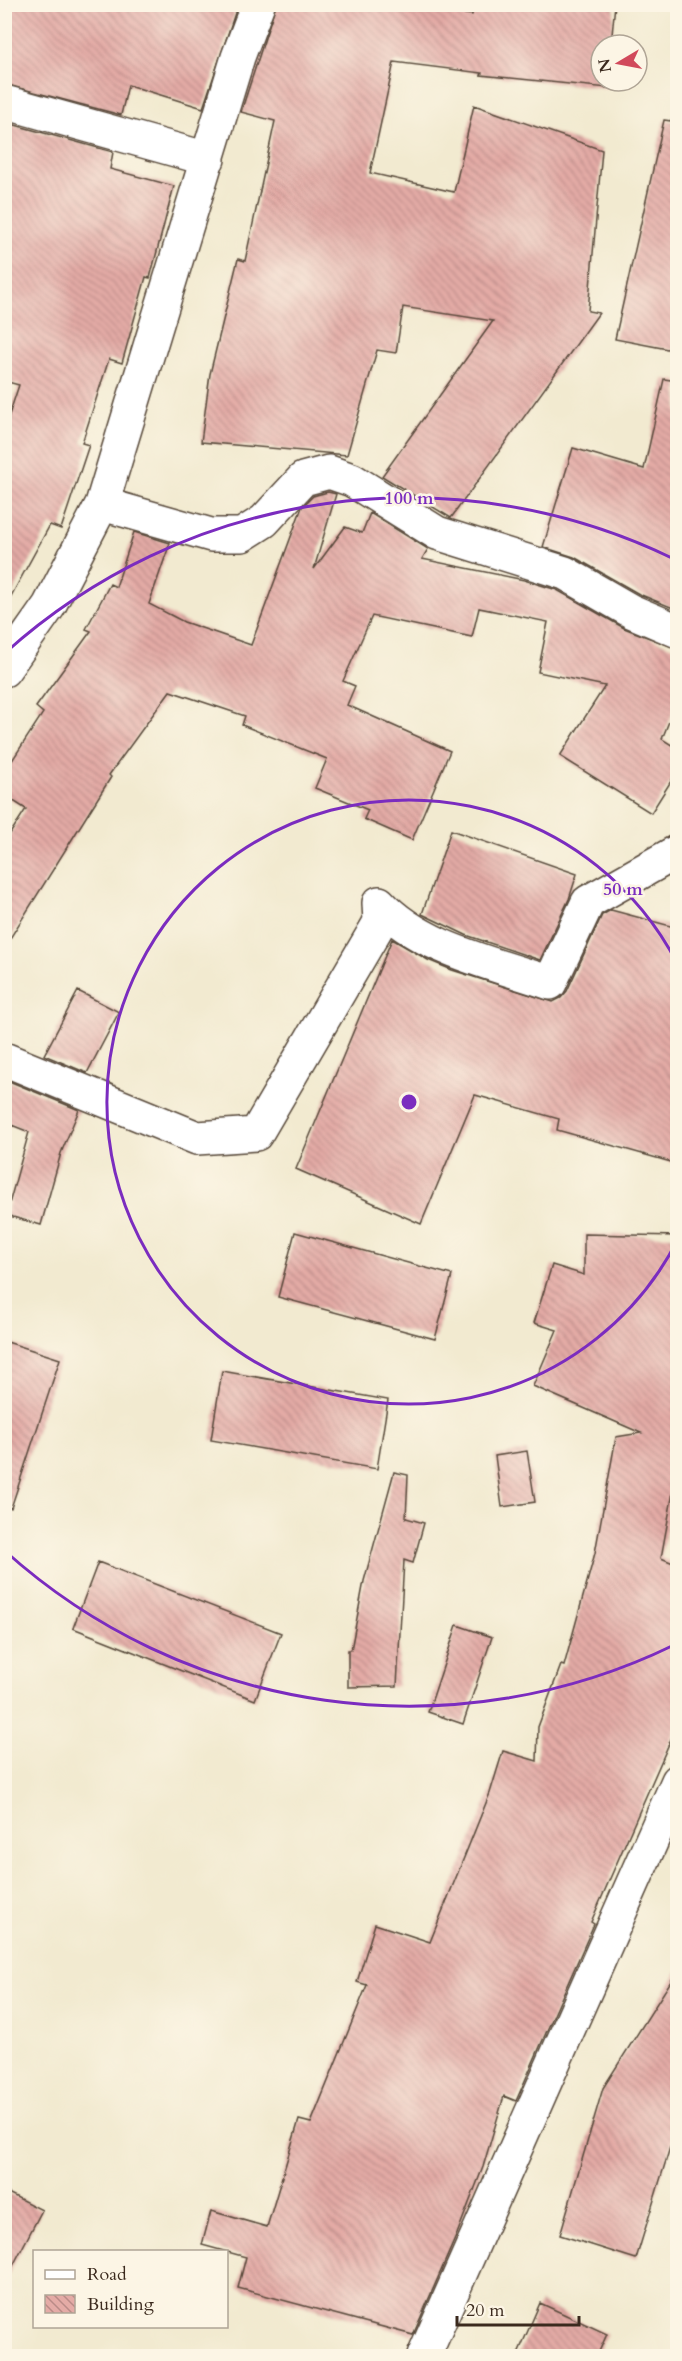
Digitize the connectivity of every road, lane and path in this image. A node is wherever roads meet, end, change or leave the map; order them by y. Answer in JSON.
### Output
{"nodes":[{"id":1,"x":258,"y":4,"type":"edge"},
{"id":2,"x":4,"y":102,"type":"edge"},
{"id":3,"x":208,"y":159,"type":"junction"},
{"id":4,"x":102,"y":504,"type":"junction"},
{"id":5,"x":678,"y":631,"type":"edge"},
{"id":6,"x":4,"y":670,"type":"edge"},
{"id":7,"x":678,"y":851,"type":"edge"},
{"id":8,"x":4,"y":1059,"type":"edge"},
{"id":9,"x":677,"y":1783,"type":"edge"},
{"id":10,"x":424,"y":2356,"type":"edge"}],
"edges":[{"from":1,"to":3,"type":"street"},
{"from":2,"to":3,"type":"street"},
{"from":3,"to":4,"type":"street"},
{"from":4,"to":5,"type":"street"},
{"from":4,"to":6,"type":"street"},
{"from":7,"to":8,"type":"street"},
{"from":9,"to":10,"type":"street"}]}
